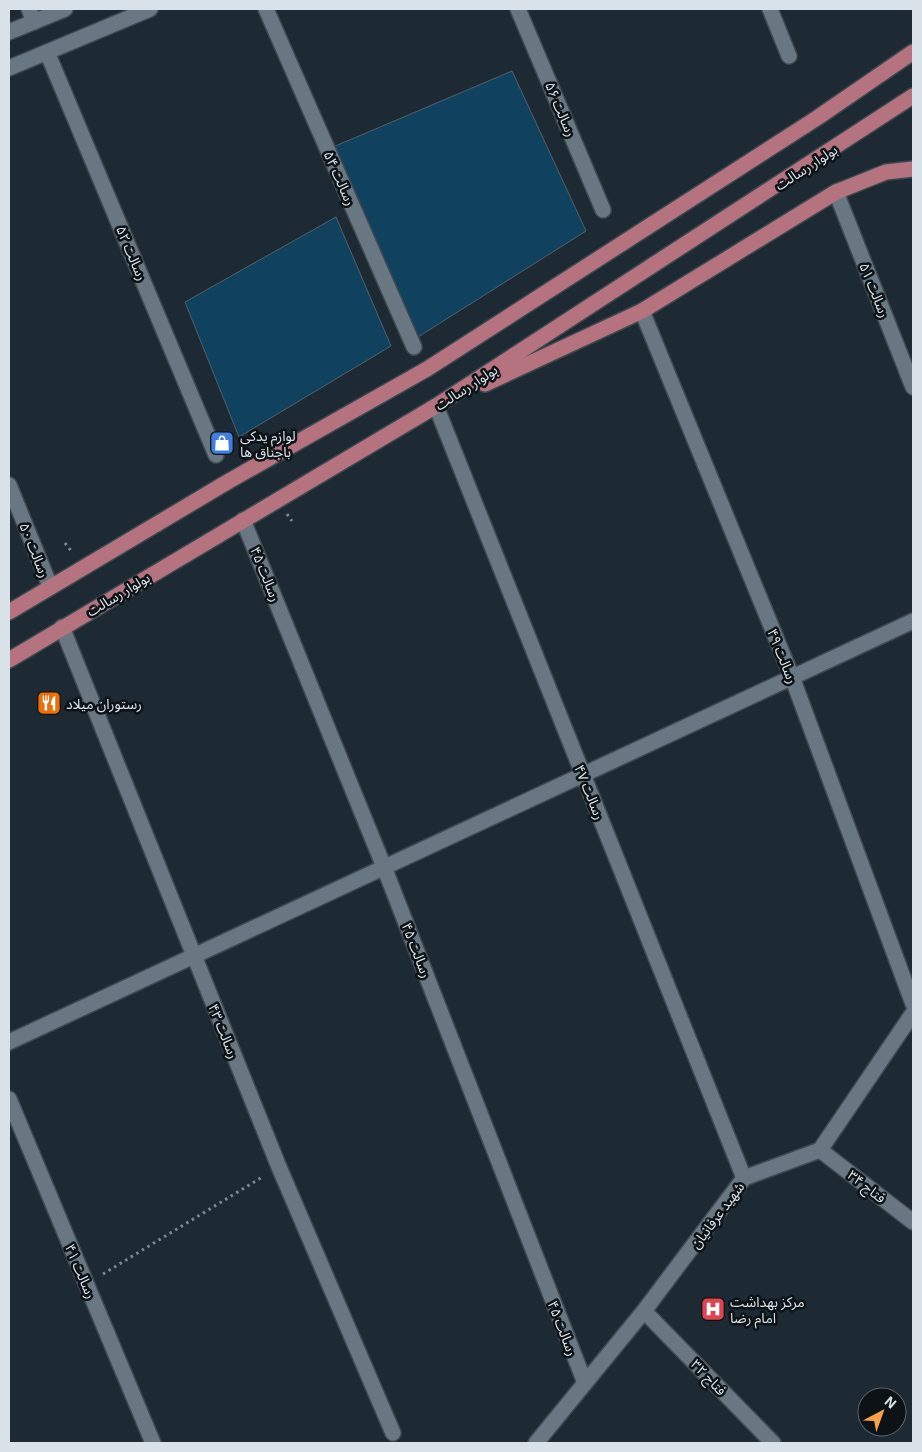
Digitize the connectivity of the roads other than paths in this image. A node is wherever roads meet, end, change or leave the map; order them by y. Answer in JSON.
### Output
{"nodes":[{"id":1,"x":65,"y":9,"type":"edge"},
{"id":2,"x":150,"y":9,"type":"edge"},
{"id":3,"x":266,"y":9,"type":"edge"},
{"id":4,"x":518,"y":9,"type":"edge"},
{"id":5,"x":770,"y":9,"type":"edge"},
{"id":6,"x":32,"y":15,"type":"edge"},
{"id":7,"x":9,"y":32,"type":"edge"},
{"id":8,"x":47,"y":52,"type":"junction"},
{"id":9,"x":913,"y":52,"type":"edge"},
{"id":10,"x":789,"y":56,"type":"dead end"},
{"id":11,"x":9,"y":68,"type":"edge"},
{"id":12,"x":913,"y":96,"type":"edge"},
{"id":13,"x":913,"y":169,"type":"edge"},
{"id":14,"x":836,"y":192,"type":"junction"},
{"id":15,"x":603,"y":210,"type":"dead end"},
{"id":16,"x":642,"y":311,"type":"junction"},
{"id":17,"x":414,"y":347,"type":"dead end"},
{"id":18,"x":913,"y":387,"type":"edge"},
{"id":19,"x":436,"y":406,"type":"junction"},
{"id":20,"x":216,"y":455,"type":"dead end"},
{"id":21,"x":9,"y":485,"type":"edge"},
{"id":22,"x":243,"y":520,"type":"junction"},
{"id":23,"x":50,"y":586,"type":"junction"},
{"id":24,"x":9,"y":612,"type":"edge"},
{"id":25,"x":913,"y":621,"type":"edge"},
{"id":26,"x":62,"y":627,"type":"junction"},
{"id":27,"x":9,"y":660,"type":"edge"},
{"id":28,"x":792,"y":677,"type":"junction"},
{"id":29,"x":583,"y":775,"type":"junction"},
{"id":30,"x":384,"y":867,"type":"junction"},
{"id":31,"x":194,"y":956,"type":"junction"},
{"id":32,"x":913,"y":1004,"type":"edge"},
{"id":33,"x":913,"y":1013,"type":"edge"},
{"id":34,"x":9,"y":1042,"type":"edge"},
{"id":35,"x":9,"y":1099,"type":"edge"},
{"id":36,"x":820,"y":1150,"type":"junction"},
{"id":37,"x":744,"y":1178,"type":"junction"},
{"id":38,"x":913,"y":1222,"type":"edge"},
{"id":39,"x":644,"y":1311,"type":"junction"},
{"id":40,"x":585,"y":1383,"type":"junction"},
{"id":41,"x":393,"y":1433,"type":"dead end"},
{"id":42,"x":153,"y":1443,"type":"edge"},
{"id":43,"x":536,"y":1443,"type":"edge"},
{"id":44,"x":773,"y":1443,"type":"edge"}],
"edges":[{"from":1,"to":6,"type":"street"},
{"from":2,"to":8,"type":"street"},
{"from":3,"to":17,"type":"street","name":"رسالت ۵۴"},
{"from":4,"to":15,"type":"street","name":"رسالت ۵۶"},
{"from":5,"to":10,"type":"street"},
{"from":6,"to":7,"type":"street"},
{"from":8,"to":11,"type":"street"},
{"from":8,"to":20,"type":"street","name":"رسالت ۵۲"},
{"from":9,"to":23,"type":"main road"},
{"from":12,"to":19,"type":"main road","name":"بولوار رسالت"},
{"from":13,"to":14,"type":"main road"},
{"from":14,"to":16,"type":"main road"},
{"from":14,"to":18,"type":"street","name":"رسالت ۵۱"},
{"from":16,"to":19,"type":"main road"},
{"from":16,"to":28,"type":"street","name":"رسالت ۴۹"},
{"from":19,"to":22,"type":"main road","name":"بولوار رسالت"},
{"from":19,"to":29,"type":"street","name":"رسالت ۴۷"},
{"from":21,"to":23,"type":"street","name":"رسالت ۵۰"},
{"from":22,"to":26,"type":"main road","name":"بولوار رسالت"},
{"from":22,"to":30,"type":"street","name":"رسالت ۴۵"},
{"from":23,"to":24,"type":"main road"},
{"from":25,"to":28,"type":"street"},
{"from":26,"to":27,"type":"main road","name":"بولوار رسالت"},
{"from":26,"to":31,"type":"street","name":"رسالت ۴۳"},
{"from":28,"to":29,"type":"street"},
{"from":28,"to":32,"type":"street","name":"رسالت ۴۹"},
{"from":29,"to":30,"type":"street"},
{"from":29,"to":37,"type":"street","name":"رسالت ۴۷"},
{"from":30,"to":31,"type":"street"},
{"from":30,"to":40,"type":"street","name":"رسالت ۴۵"},
{"from":31,"to":34,"type":"street"},
{"from":31,"to":41,"type":"street","name":"رسالت ۴۳"},
{"from":33,"to":36,"type":"street"},
{"from":35,"to":42,"type":"street","name":"رسالت ۴۱"},
{"from":36,"to":37,"type":"street","name":"شهید عرفانیان"},
{"from":36,"to":38,"type":"street","name":"فتاح ۳۴"},
{"from":37,"to":39,"type":"street","name":"شهید عرفانیان"},
{"from":39,"to":40,"type":"street","name":"شهید عرفانیان"},
{"from":39,"to":44,"type":"street","name":"فتاح ۳۲"},
{"from":40,"to":43,"type":"street","name":"شهید عرفانیان"}]}
